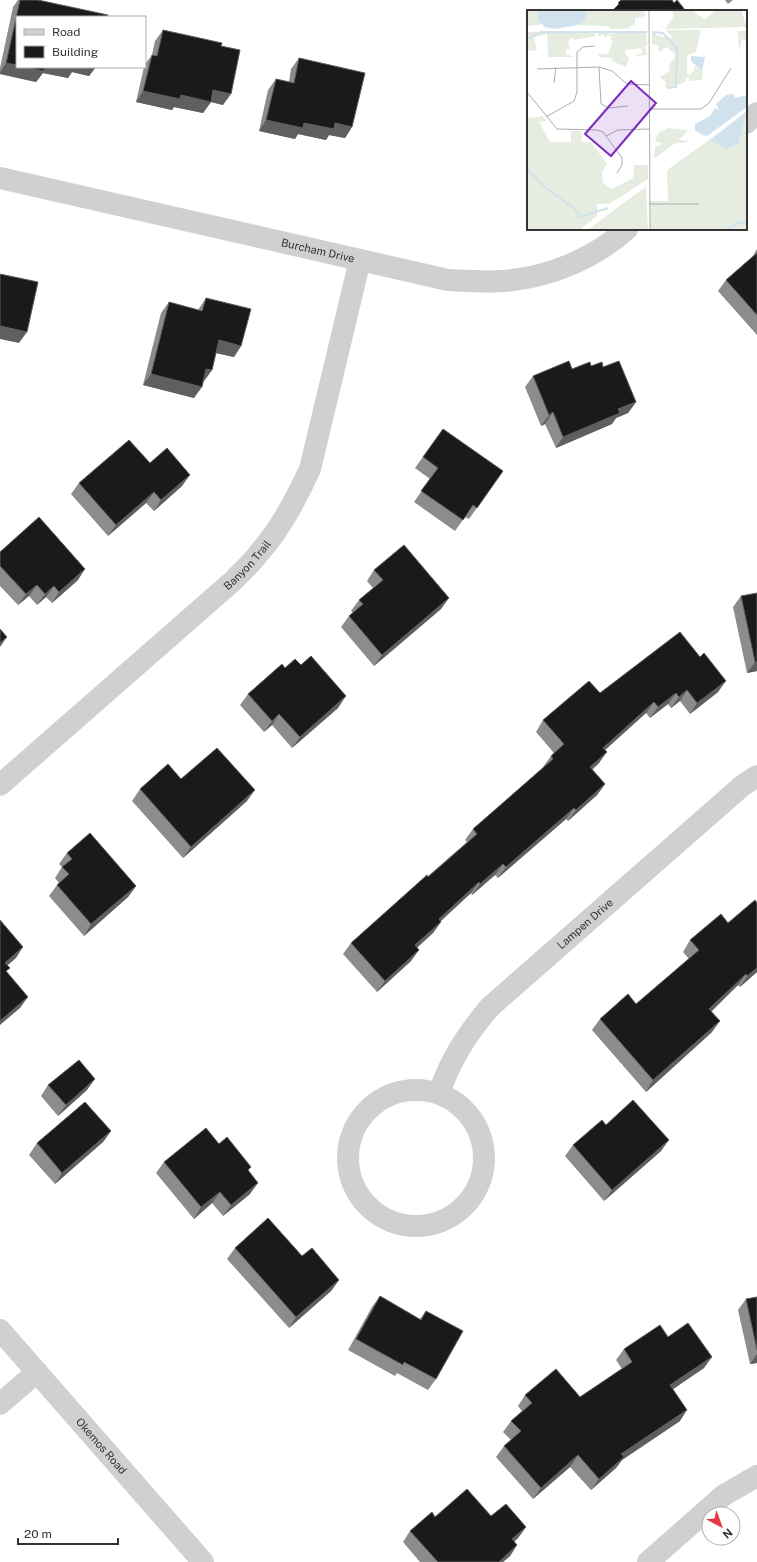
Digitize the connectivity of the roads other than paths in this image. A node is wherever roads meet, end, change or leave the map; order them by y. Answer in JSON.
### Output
{"nodes":[{"id":1,"x":757,"y":114,"type":"edge"},
{"id":2,"x":747,"y":122,"type":"edge"},
{"id":3,"x":0,"y":178,"type":"edge"},
{"id":4,"x":626,"y":230,"type":"edge"},
{"id":5,"x":360,"y":260,"type":"junction"},
{"id":6,"x":757,"y":776,"type":"edge"},
{"id":7,"x":0,"y":785,"type":"edge"},
{"id":8,"x":439,"y":1093,"type":"junction"},
{"id":9,"x":0,"y":1330,"type":"edge"},
{"id":10,"x":37,"y":1372,"type":"junction"},
{"id":11,"x":0,"y":1404,"type":"edge"},
{"id":12,"x":757,"y":1476,"type":"edge"},
{"id":13,"x":203,"y":1562,"type":"edge"},
{"id":14,"x":648,"y":1562,"type":"edge"}],
"edges":[{"from":1,"to":2,"type":"street"},
{"from":3,"to":5,"type":"street","name":"Burcham Drive"},
{"from":4,"to":5,"type":"street","name":"Burcham Drive"},
{"from":5,"to":7,"type":"street","name":"Banyon Trail"},
{"from":6,"to":8,"type":"street","name":"Lampen Drive"},
{"from":8,"to":8,"type":"street"},
{"from":9,"to":10,"type":"street","name":"Okemos Road"},
{"from":10,"to":11,"type":"street"},
{"from":10,"to":13,"type":"street","name":"Okemos Road"},
{"from":12,"to":14,"type":"street"}]}
